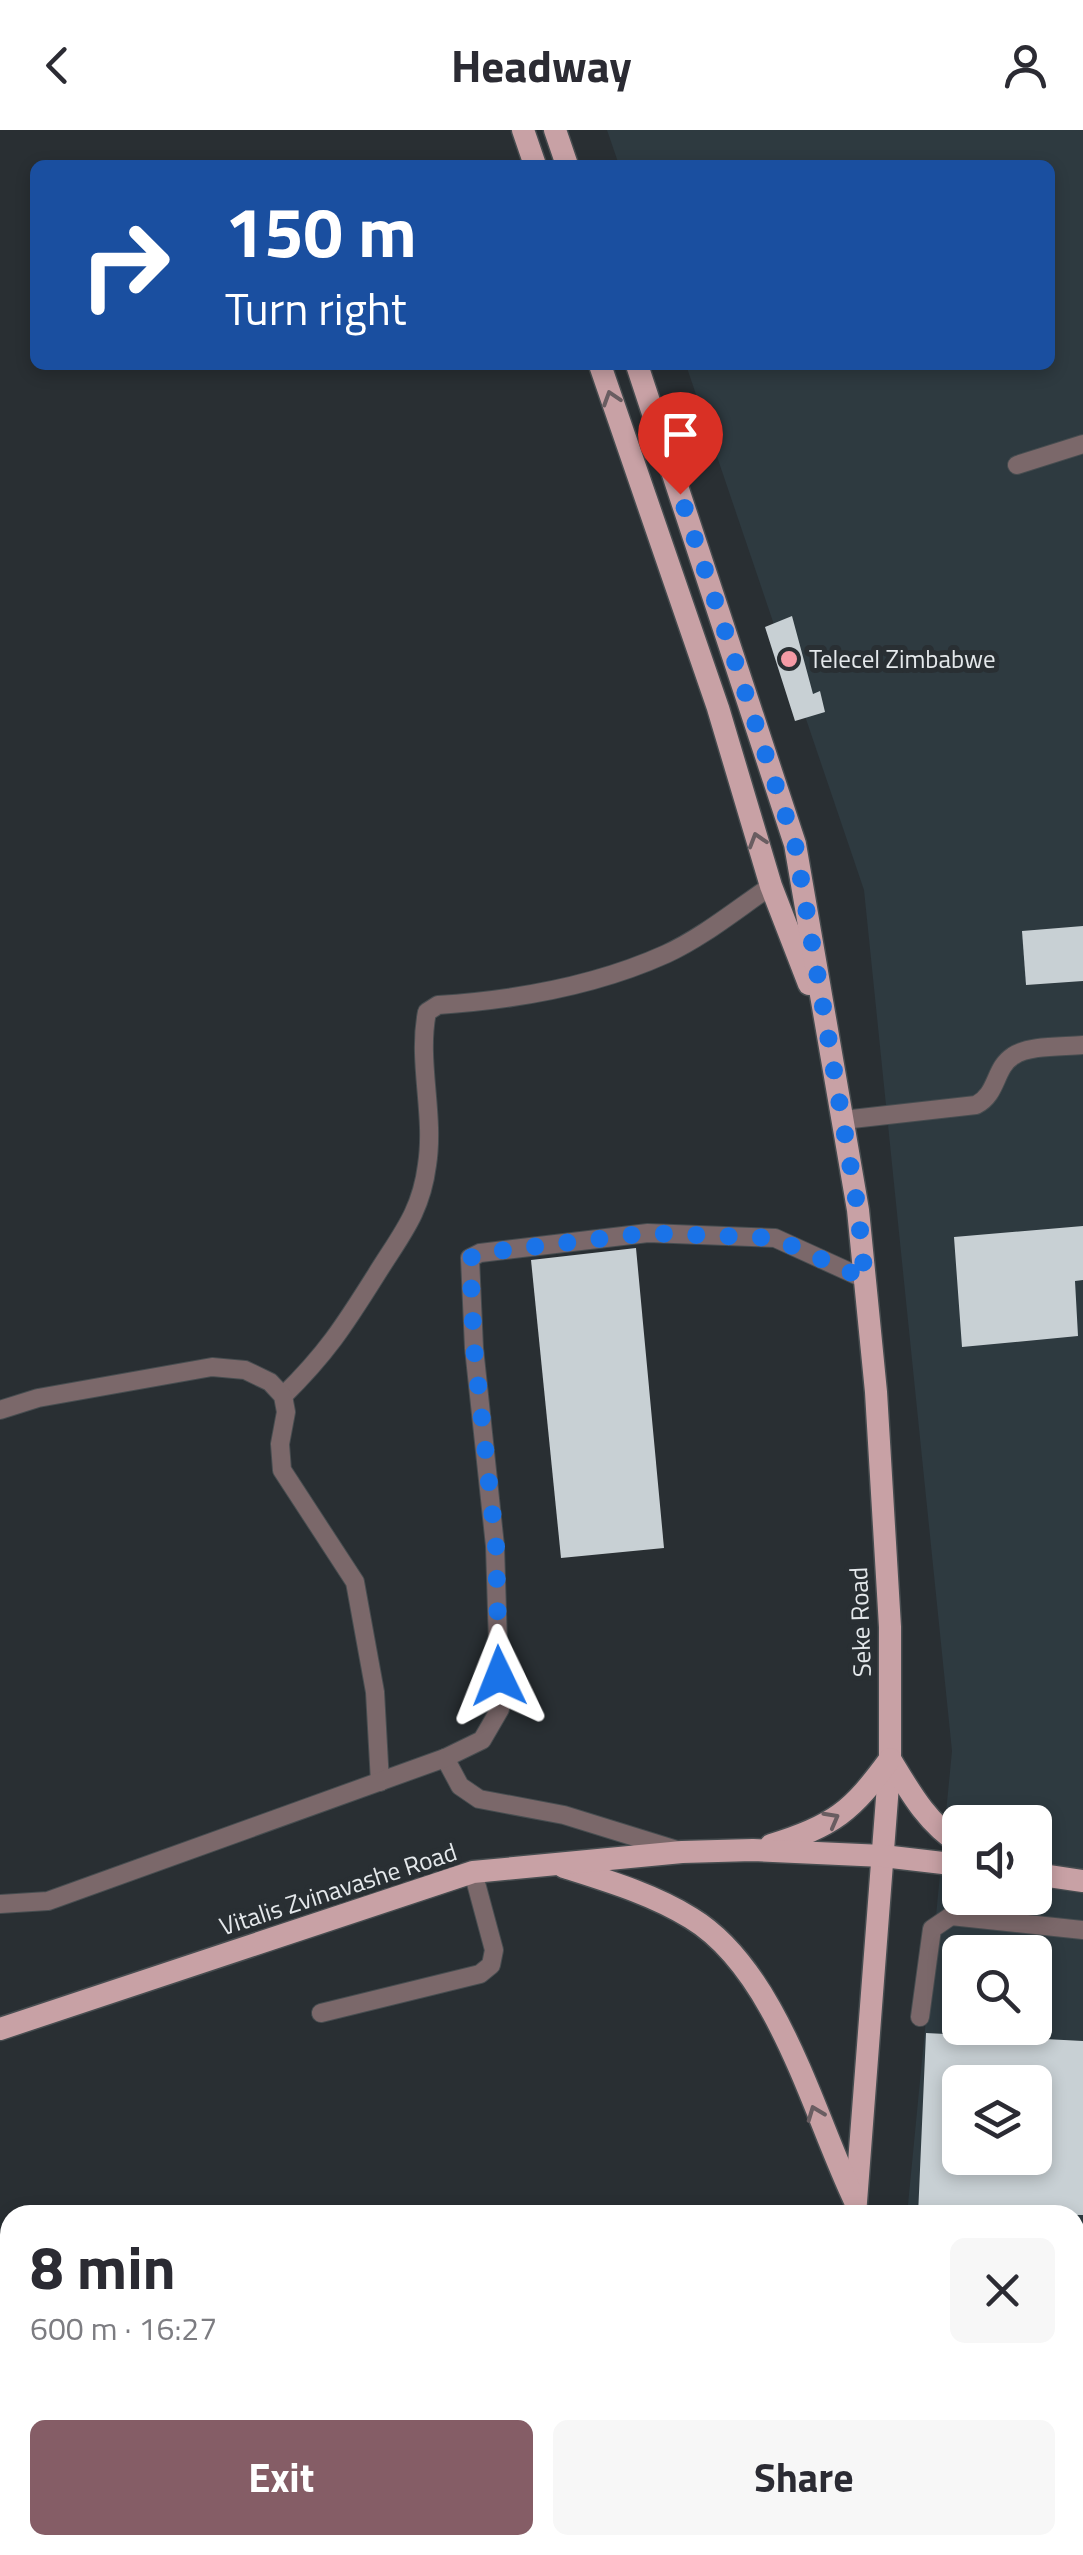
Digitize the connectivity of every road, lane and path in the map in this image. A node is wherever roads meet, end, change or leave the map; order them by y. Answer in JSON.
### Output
{"nodes":[{"id":1,"x":524,"y":130,"type":"edge"},
{"id":2,"x":555,"y":130,"type":"edge"},
{"id":3,"x":533,"y":160,"type":"edge"},
{"id":4,"x":566,"y":160,"type":"edge"},
{"id":5,"x":602,"y":370,"type":"edge"},
{"id":6,"x":639,"y":370,"type":"edge"},
{"id":7,"x":1083,"y":444,"type":"edge"},
{"id":8,"x":1017,"y":464,"type":"dead end"},
{"id":9,"x":771,"y":886,"type":"junction"},
{"id":10,"x":827,"y":1030,"type":"junction"},
{"id":11,"x":1083,"y":1045,"type":"edge"},
{"id":12,"x":842,"y":1120,"type":"junction"},
{"id":13,"x":865,"y":1279,"type":"junction"},
{"id":14,"x":282,"y":1396,"type":"junction"},
{"id":15,"x":0,"y":1410,"type":"edge"},
{"id":16,"x":446,"y":1758,"type":"junction"},
{"id":17,"x":890,"y":1759,"type":"junction"},
{"id":18,"x":380,"y":1782,"type":"junction"},
{"id":19,"x":942,"y":1828,"type":"edge"},
{"id":20,"x":753,"y":1850,"type":"junction"},
{"id":21,"x":682,"y":1852,"type":"junction"},
{"id":22,"x":883,"y":1856,"type":"junction"},
{"id":23,"x":550,"y":1863,"type":"junction"},
{"id":24,"x":942,"y":1863,"type":"edge"},
{"id":25,"x":473,"y":1872,"type":"junction"},
{"id":26,"x":1052,"y":1876,"type":"edge"},
{"id":27,"x":1083,"y":1881,"type":"edge"},
{"id":28,"x":0,"y":1904,"type":"edge"},
{"id":29,"x":1083,"y":1930,"type":"edge"},
{"id":30,"x":321,"y":2013,"type":"dead end"},
{"id":31,"x":920,"y":2018,"type":"dead end"},
{"id":32,"x":0,"y":2029,"type":"edge"},
{"id":33,"x":854,"y":2205,"type":"edge"},
{"id":34,"x":855,"y":2205,"type":"edge"}],
"edges":[{"from":1,"to":3,"type":"main road"},
{"from":2,"to":4,"type":"main road"},
{"from":9,"to":5,"type":"main road","name":"Seke Road","one_way":true},
{"from":6,"to":10,"type":"main road","name":"Seke Road"},
{"from":7,"to":8,"type":"street"},
{"from":9,"to":10,"type":"main road","name":"Seke Road"},
{"from":9,"to":14,"type":"street"},
{"from":10,"to":12,"type":"main road","name":"Seke Road"},
{"from":11,"to":12,"type":"street"},
{"from":12,"to":13,"type":"main road","name":"Seke Road"},
{"from":13,"to":16,"type":"street"},
{"from":13,"to":17,"type":"main road","name":"Seke Road"},
{"from":14,"to":15,"type":"street"},
{"from":14,"to":18,"type":"street"},
{"from":16,"to":18,"type":"street"},
{"from":16,"to":21,"type":"street"},
{"from":17,"to":19,"type":"main road"},
{"from":20,"to":17,"type":"main road","one_way":true},
{"from":17,"to":22,"type":"main road","name":"Seke Road"},
{"from":18,"to":28,"type":"street"},
{"from":20,"to":21,"type":"main road","name":"Vitalis Zvinavashe Road"},
{"from":20,"to":22,"type":"main road","name":"Vitalis Zvinavashe Road"},
{"from":21,"to":23,"type":"main road","name":"Vitalis Zvinavashe Road"},
{"from":22,"to":24,"type":"main road","name":"Vitalis Zvinavashe Road"},
{"from":22,"to":34,"type":"main road","name":"Seke Road"},
{"from":23,"to":25,"type":"main road","name":"Vitalis Zvinavashe Road"},
{"from":33,"to":23,"type":"main road","one_way":true},
{"from":25,"to":30,"type":"street"},
{"from":25,"to":32,"type":"main road","name":"Vitalis Zvinavashe Road"},
{"from":26,"to":27,"type":"main road"},
{"from":29,"to":31,"type":"street"}]}
